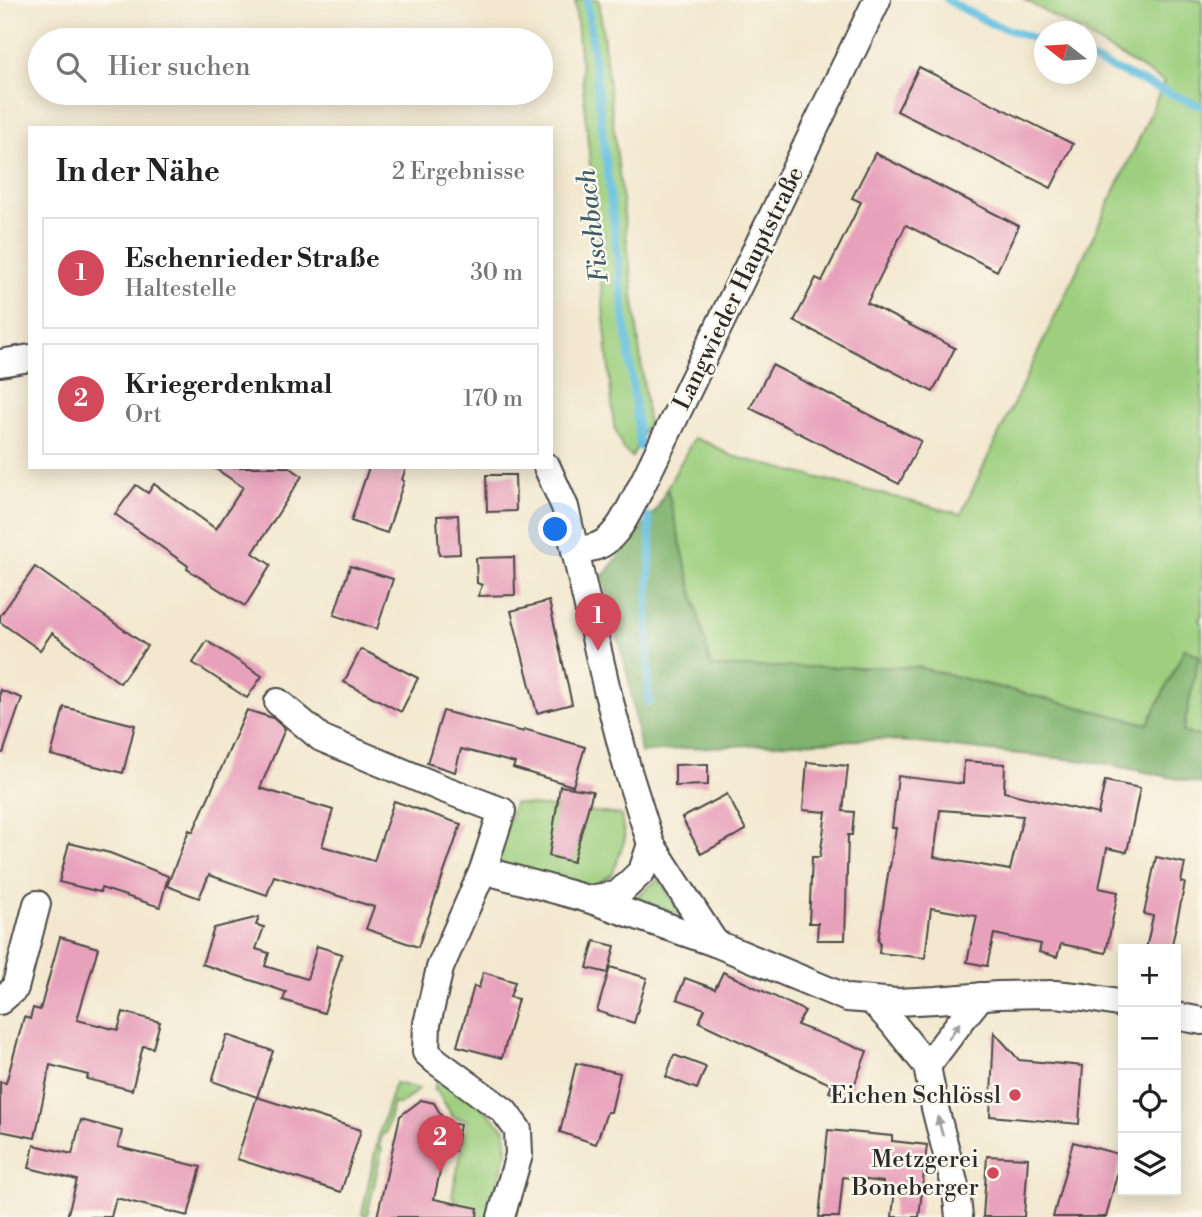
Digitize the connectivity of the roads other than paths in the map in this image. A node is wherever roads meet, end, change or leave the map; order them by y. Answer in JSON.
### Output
{"nodes":[{"id":1,"x":877,"y":0,"type":"edge"},
{"id":2,"x":28,"y":358,"type":"edge"},
{"id":3,"x":0,"y":363,"type":"edge"},
{"id":4,"x":548,"y":469,"type":"edge"},
{"id":5,"x":575,"y":550,"type":"junction"},
{"id":6,"x":278,"y":702,"type":"dead end"},
{"id":7,"x":651,"y":844,"type":"junction"},
{"id":8,"x":483,"y":870,"type":"junction"},
{"id":9,"x":588,"y":899,"type":"junction"},
{"id":10,"x":37,"y":904,"type":"dead end"},
{"id":11,"x":715,"y":943,"type":"junction"},
{"id":12,"x":981,"y":996,"type":"junction"},
{"id":13,"x":872,"y":1000,"type":"junction"},
{"id":14,"x":0,"y":1001,"type":"edge"},
{"id":15,"x":1118,"y":1003,"type":"edge"},
{"id":16,"x":1181,"y":1017,"type":"edge"},
{"id":17,"x":1202,"y":1021,"type":"edge"},
{"id":18,"x":927,"y":1066,"type":"junction"},
{"id":19,"x":501,"y":1217,"type":"edge"},
{"id":20,"x":959,"y":1217,"type":"edge"}],
"edges":[{"from":1,"to":5,"type":"street","name":"Langwieder Hauptstraße"},
{"from":2,"to":3,"type":"street"},
{"from":4,"to":5,"type":"street"},
{"from":5,"to":7,"type":"street"},
{"from":6,"to":8,"type":"street"},
{"from":7,"to":9,"type":"street"},
{"from":7,"to":11,"type":"street"},
{"from":8,"to":9,"type":"street"},
{"from":8,"to":19,"type":"street"},
{"from":9,"to":11,"type":"street"},
{"from":10,"to":14,"type":"street"},
{"from":11,"to":13,"type":"street"},
{"from":12,"to":13,"type":"street"},
{"from":12,"to":15,"type":"street"},
{"from":18,"to":12,"type":"street","one_way":true},
{"from":13,"to":18,"type":"street"},
{"from":16,"to":17,"type":"street"},
{"from":20,"to":18,"type":"street","one_way":true}]}
